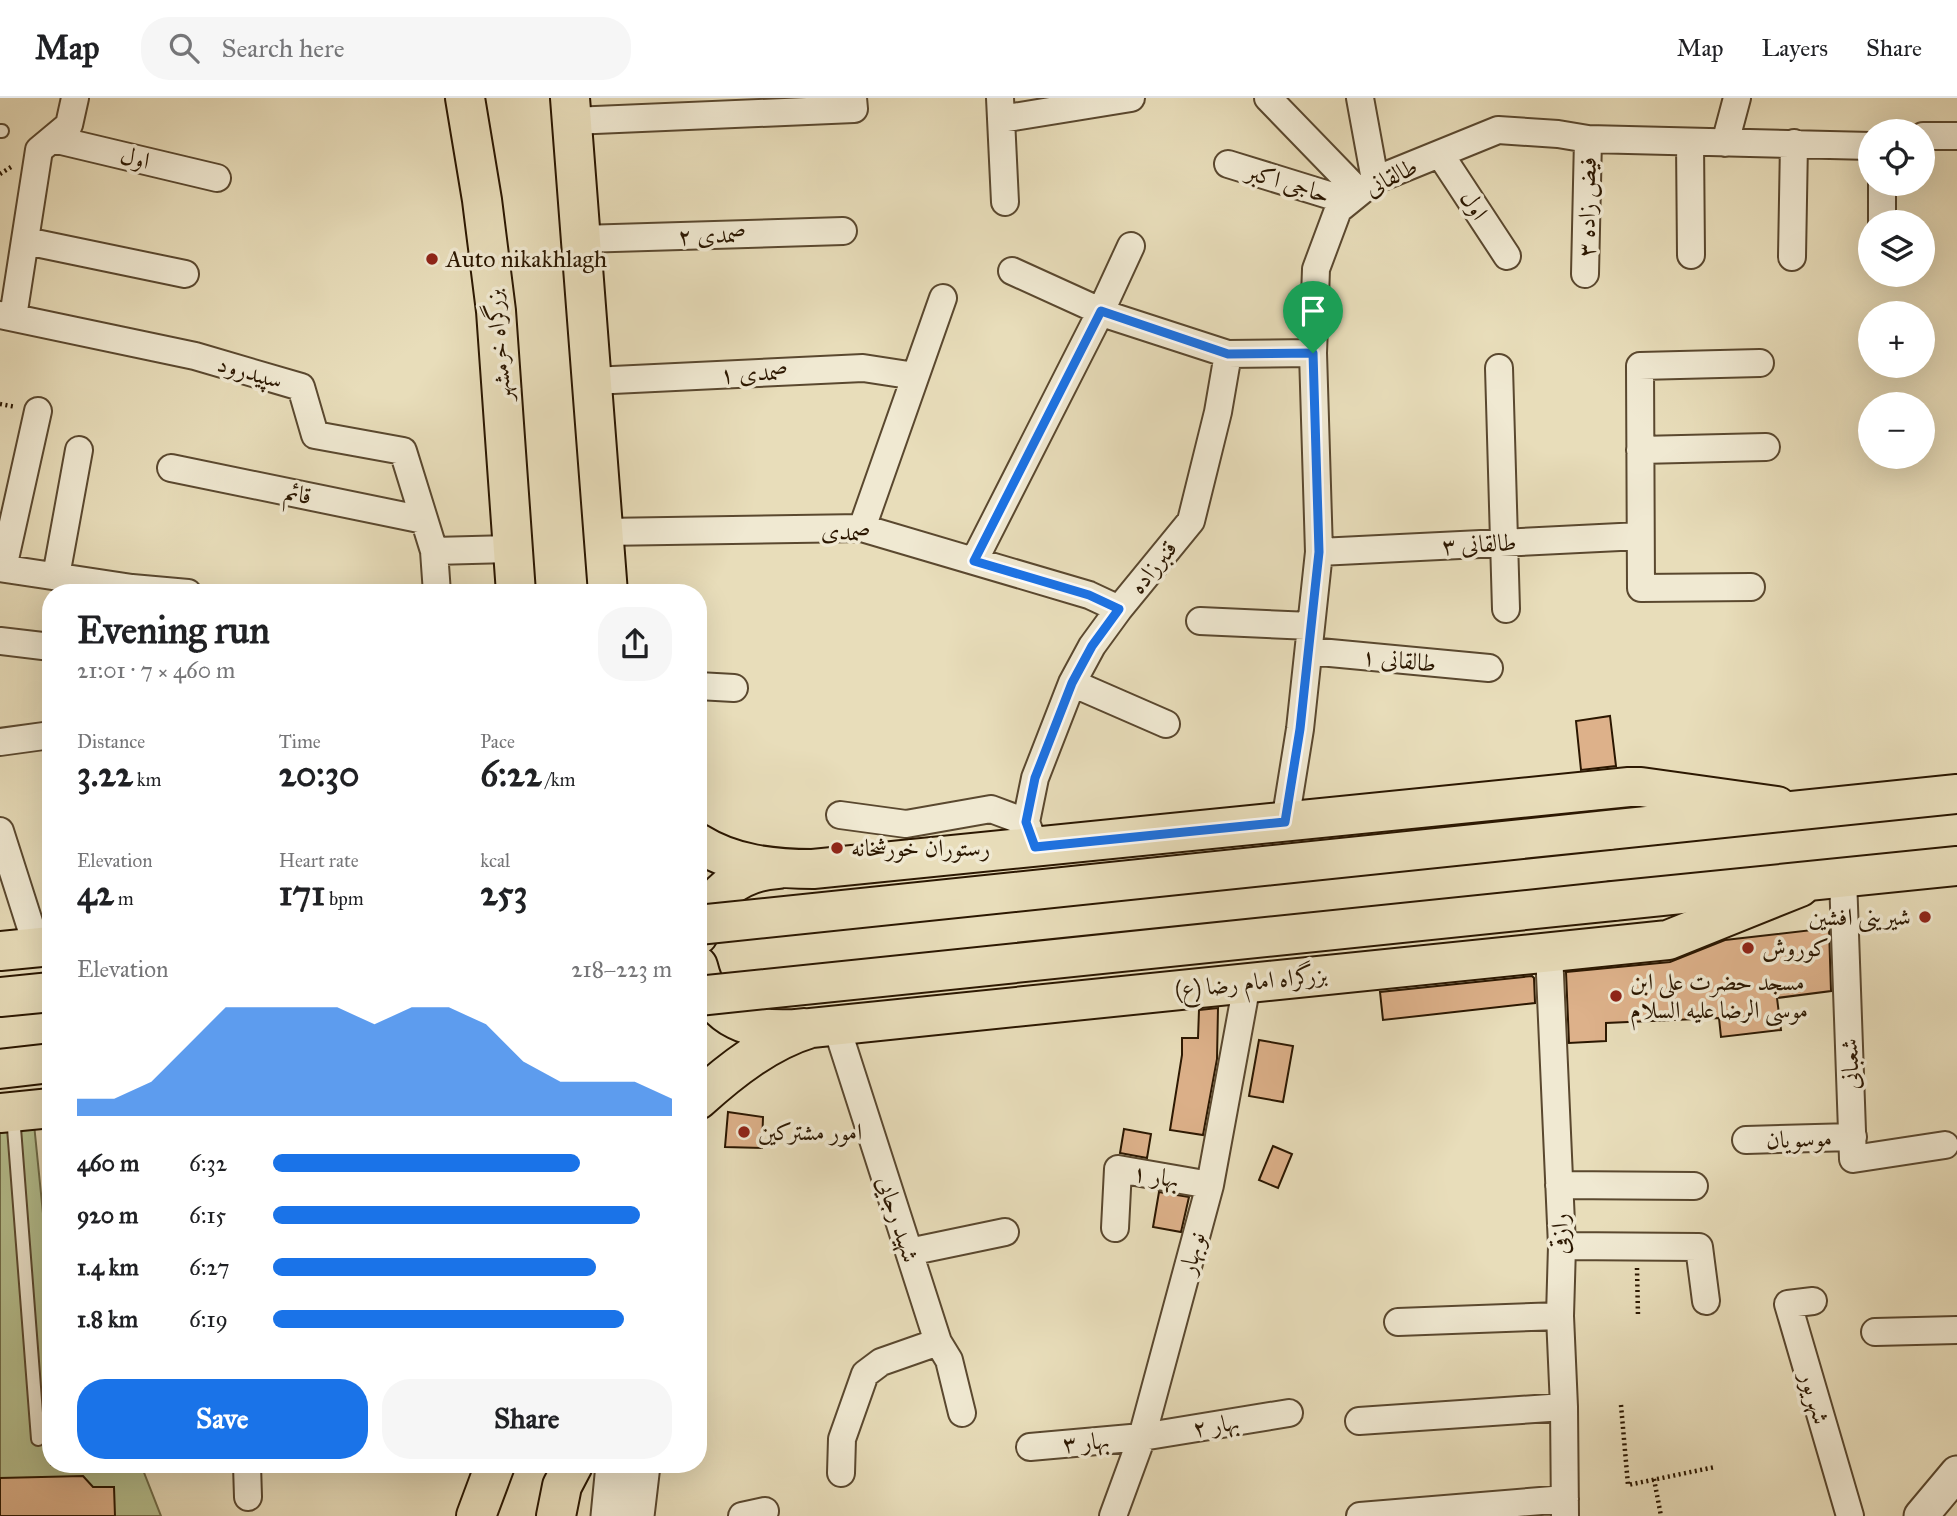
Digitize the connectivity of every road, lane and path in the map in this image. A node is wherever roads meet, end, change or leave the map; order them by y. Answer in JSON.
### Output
{"nodes":[{"id":1,"x":75,"y":98,"type":"edge"},
{"id":2,"x":465,"y":98,"type":"edge"},
{"id":3,"x":490,"y":98,"type":"edge"},
{"id":4,"x":853,"y":98,"type":"edge"},
{"id":5,"x":1131,"y":98,"type":"edge"},
{"id":6,"x":1268,"y":98,"type":"edge"},
{"id":7,"x":1360,"y":98,"type":"edge"},
{"id":8,"x":1737,"y":98,"type":"edge"},
{"id":9,"x":1071,"y":102,"type":"edge"},
{"id":10,"x":1001,"y":108,"type":"edge"},
{"id":11,"x":571,"y":109,"type":"edge"},
{"id":12,"x":1935,"y":136,"type":"edge"},
{"id":13,"x":1957,"y":136,"type":"edge"},
{"id":14,"x":53,"y":139,"type":"junction"},
{"id":15,"x":1588,"y":139,"type":"junction"},
{"id":16,"x":1690,"y":142,"type":"junction"},
{"id":17,"x":1725,"y":143,"type":"junction"},
{"id":18,"x":1794,"y":143,"type":"junction"},
{"id":19,"x":1858,"y":145,"type":"edge"},
{"id":20,"x":1440,"y":153,"type":"junction"},
{"id":21,"x":1228,"y":164,"type":"dead end"},
{"id":22,"x":217,"y":178,"type":"dead end"},
{"id":23,"x":1361,"y":191,"type":"junction"},
{"id":24,"x":1005,"y":202,"type":"dead end"},
{"id":25,"x":844,"y":231,"type":"dead end"},
{"id":26,"x":581,"y":239,"type":"junction"},
{"id":27,"x":26,"y":240,"type":"junction"},
{"id":28,"x":1131,"y":246,"type":"dead end"},
{"id":29,"x":1691,"y":255,"type":"dead end"},
{"id":30,"x":1507,"y":256,"type":"dead end"},
{"id":31,"x":1792,"y":257,"type":"dead end"},
{"id":32,"x":1012,"y":271,"type":"dead end"},
{"id":33,"x":185,"y":274,"type":"dead end"},
{"id":34,"x":1585,"y":274,"type":"dead end"},
{"id":35,"x":943,"y":298,"type":"dead end"},
{"id":36,"x":1101,"y":311,"type":"junction"},
{"id":37,"x":7,"y":316,"type":"edge"},
{"id":38,"x":499,"y":347,"type":"junction"},
{"id":39,"x":1313,"y":353,"type":"junction"},
{"id":40,"x":1228,"y":354,"type":"junction"},
{"id":41,"x":1760,"y":363,"type":"dead end"},
{"id":42,"x":1499,"y":368,"type":"dead end"},
{"id":43,"x":915,"y":376,"type":"junction"},
{"id":44,"x":592,"y":381,"type":"junction"},
{"id":45,"x":38,"y":411,"type":"dead end"},
{"id":46,"x":1766,"y":447,"type":"dead end"},
{"id":47,"x":79,"y":450,"type":"dead end"},
{"id":48,"x":1640,"y":450,"type":"junction"},
{"id":49,"x":171,"y":468,"type":"dead end"},
{"id":50,"x":424,"y":520,"type":"junction"},
{"id":51,"x":862,"y":528,"type":"junction"},
{"id":52,"x":603,"y":533,"type":"junction"},
{"id":53,"x":1640,"y":536,"type":"junction"},
{"id":54,"x":1503,"y":542,"type":"junction"},
{"id":55,"x":513,"y":549,"type":"junction"},
{"id":56,"x":434,"y":551,"type":"junction"},
{"id":57,"x":1319,"y":552,"type":"junction"},
{"id":58,"x":974,"y":561,"type":"junction"},
{"id":59,"x":2,"y":568,"type":"edge"},
{"id":60,"x":56,"y":576,"type":"junction"},
{"id":61,"x":107,"y":584,"type":"edge"},
{"id":62,"x":436,"y":584,"type":"edge"},
{"id":63,"x":515,"y":584,"type":"edge"},
{"id":64,"x":607,"y":584,"type":"edge"},
{"id":65,"x":1751,"y":587,"type":"dead end"},
{"id":66,"x":1119,"y":609,"type":"junction"},
{"id":67,"x":1506,"y":609,"type":"dead end"},
{"id":68,"x":1200,"y":621,"type":"dead end"},
{"id":69,"x":1310,"y":638,"type":"junction"},
{"id":70,"x":0,"y":642,"type":"edge"},
{"id":71,"x":42,"y":646,"type":"edge"},
{"id":72,"x":1489,"y":668,"type":"dead end"},
{"id":73,"x":1072,"y":683,"type":"junction"},
{"id":74,"x":707,"y":686,"type":"edge"},
{"id":75,"x":734,"y":688,"type":"dead end"},
{"id":76,"x":1166,"y":724,"type":"dead end"},
{"id":77,"x":42,"y":736,"type":"edge"},
{"id":78,"x":0,"y":742,"type":"edge"},
{"id":79,"x":1957,"y":794,"type":"edge"},
{"id":80,"x":1807,"y":810,"type":"junction"},
{"id":81,"x":840,"y":815,"type":"dead end"},
{"id":82,"x":1285,"y":822,"type":"junction"},
{"id":83,"x":0,"y":831,"type":"edge"},
{"id":84,"x":1031,"y":834,"type":"junction"},
{"id":85,"x":707,"y":848,"type":"edge"},
{"id":86,"x":1957,"y":866,"type":"edge"},
{"id":87,"x":787,"y":868,"type":"junction"},
{"id":88,"x":1829,"y":879,"type":"junction"},
{"id":89,"x":707,"y":910,"type":"edge"},
{"id":90,"x":707,"y":924,"type":"edge"},
{"id":91,"x":29,"y":948,"type":"edge"},
{"id":92,"x":1549,"y":952,"type":"junction"},
{"id":93,"x":1244,"y":983,"type":"junction"},
{"id":94,"x":707,"y":988,"type":"edge"},
{"id":95,"x":42,"y":993,"type":"edge"},
{"id":96,"x":707,"y":995,"type":"edge"},
{"id":97,"x":0,"y":997,"type":"edge"},
{"id":98,"x":827,"y":1026,"type":"junction"},
{"id":99,"x":42,"y":1064,"type":"edge"},
{"id":100,"x":0,"y":1069,"type":"edge"},
{"id":101,"x":707,"y":1092,"type":"edge"},
{"id":102,"x":42,"y":1109,"type":"edge"},
{"id":103,"x":6,"y":1112,"type":"edge"},
{"id":104,"x":1853,"y":1137,"type":"junction"},
{"id":105,"x":1745,"y":1140,"type":"dead end"},
{"id":106,"x":1945,"y":1145,"type":"dead end"},
{"id":107,"x":1210,"y":1185,"type":"junction"},
{"id":108,"x":1559,"y":1185,"type":"junction"},
{"id":109,"x":1693,"y":1186,"type":"dead end"},
{"id":110,"x":1115,"y":1228,"type":"dead end"},
{"id":111,"x":1005,"y":1232,"type":"dead end"},
{"id":112,"x":1562,"y":1246,"type":"junction"},
{"id":113,"x":1637,"y":1246,"type":"junction"},
{"id":114,"x":909,"y":1252,"type":"junction"},
{"id":115,"x":1706,"y":1301,"type":"dead end"},
{"id":116,"x":1813,"y":1301,"type":"dead end"},
{"id":117,"x":1560,"y":1316,"type":"junction"},
{"id":118,"x":1638,"y":1316,"type":"dead end"},
{"id":119,"x":1398,"y":1322,"type":"dead end"},
{"id":120,"x":1957,"y":1330,"type":"edge"},
{"id":121,"x":1874,"y":1332,"type":"dead end"},
{"id":122,"x":938,"y":1342,"type":"junction"},
{"id":123,"x":1621,"y":1405,"type":"dead end"},
{"id":124,"x":1564,"y":1407,"type":"junction"},
{"id":125,"x":962,"y":1413,"type":"dead end"},
{"id":126,"x":1289,"y":1413,"type":"dead end"},
{"id":127,"x":1359,"y":1421,"type":"dead end"},
{"id":128,"x":1142,"y":1437,"type":"junction"},
{"id":129,"x":37,"y":1439,"type":"dead end"},
{"id":130,"x":1030,"y":1447,"type":"dead end"},
{"id":131,"x":1714,"y":1467,"type":"dead end"},
{"id":132,"x":841,"y":1472,"type":"dead end"},
{"id":133,"x":247,"y":1473,"type":"edge"},
{"id":134,"x":493,"y":1473,"type":"edge"},
{"id":135,"x":495,"y":1473,"type":"edge"},
{"id":136,"x":569,"y":1473,"type":"edge"},
{"id":137,"x":588,"y":1473,"type":"edge"},
{"id":138,"x":612,"y":1473,"type":"edge"},
{"id":139,"x":642,"y":1473,"type":"edge"},
{"id":140,"x":1957,"y":1473,"type":"edge"},
{"id":141,"x":1654,"y":1479,"type":"junction"},
{"id":142,"x":248,"y":1497,"type":"dead end"},
{"id":143,"x":1565,"y":1507,"type":"edge"},
{"id":144,"x":1930,"y":1511,"type":"edge"},
{"id":145,"x":476,"y":1516,"type":"edge"},
{"id":146,"x":487,"y":1516,"type":"edge"},
{"id":147,"x":556,"y":1516,"type":"edge"},
{"id":148,"x":582,"y":1516,"type":"edge"},
{"id":149,"x":608,"y":1516,"type":"edge"},
{"id":150,"x":638,"y":1516,"type":"edge"},
{"id":151,"x":1113,"y":1516,"type":"edge"},
{"id":152,"x":1360,"y":1516,"type":"edge"},
{"id":153,"x":1661,"y":1516,"type":"edge"},
{"id":154,"x":1850,"y":1516,"type":"edge"}],
"edges":[{"from":1,"to":14,"type":"street"},
{"from":2,"to":38,"type":"main road","name":"بزرگراه خرمشهر"},
{"from":3,"to":38,"type":"main road"},
{"from":4,"to":11,"type":"street"},
{"from":5,"to":9,"type":"street"},
{"from":6,"to":23,"type":"street"},
{"from":7,"to":23,"type":"street"},
{"from":8,"to":17,"type":"street"},
{"from":9,"to":10,"type":"street"},
{"from":10,"to":24,"type":"street"},
{"from":11,"to":26,"type":"main road"},
{"from":12,"to":13,"type":"street"},
{"from":14,"to":22,"type":"street","name":"اول"},
{"from":14,"to":27,"type":"street"},
{"from":15,"to":16,"type":"street","name":"طالقانی"},
{"from":15,"to":20,"type":"street","name":"طالقانی"},
{"from":15,"to":34,"type":"street","name":"فیض زاده ۳"},
{"from":16,"to":17,"type":"street","name":"طالقانی"},
{"from":16,"to":29,"type":"street"},
{"from":17,"to":18,"type":"street","name":"طالقانی"},
{"from":18,"to":19,"type":"street","name":"طالقانی"},
{"from":18,"to":31,"type":"street"},
{"from":20,"to":23,"type":"street","name":"طالقانی"},
{"from":20,"to":30,"type":"street","name":"اول"},
{"from":21,"to":23,"type":"street","name":"حاجی اکبر"},
{"from":23,"to":39,"type":"street","name":"طالقانی"},
{"from":25,"to":26,"type":"street","name":"صمدی ۲"},
{"from":26,"to":44,"type":"main road"},
{"from":27,"to":33,"type":"street"},
{"from":27,"to":37,"type":"street"},
{"from":28,"to":36,"type":"street"},
{"from":32,"to":36,"type":"street"},
{"from":35,"to":43,"type":"street"},
{"from":36,"to":40,"type":"street"},
{"from":36,"to":58,"type":"street"},
{"from":37,"to":50,"type":"street","name":"سپیدرود"},
{"from":38,"to":55,"type":"main road","name":"بزرگراه خرمشهر"},
{"from":39,"to":40,"type":"street"},
{"from":39,"to":57,"type":"street","name":"طالقانی"},
{"from":40,"to":66,"type":"street","name":"قنبرزاده"},
{"from":41,"to":48,"type":"street"},
{"from":42,"to":54,"type":"street"},
{"from":43,"to":44,"type":"street","name":"صمدی ۱"},
{"from":43,"to":51,"type":"street"},
{"from":44,"to":52,"type":"main road"},
{"from":45,"to":59,"type":"street"},
{"from":46,"to":48,"type":"street"},
{"from":47,"to":60,"type":"street"},
{"from":48,"to":53,"type":"street"},
{"from":49,"to":50,"type":"street","name":"قائم"},
{"from":50,"to":56,"type":"street","name":"سپیدرود"},
{"from":51,"to":52,"type":"street","name":"صمدی"},
{"from":51,"to":58,"type":"street","name":"صمدی"},
{"from":52,"to":64,"type":"main road"},
{"from":53,"to":54,"type":"street","name":"طالقانی ۳"},
{"from":53,"to":65,"type":"street"},
{"from":54,"to":57,"type":"street","name":"طالقانی ۳"},
{"from":54,"to":67,"type":"street"},
{"from":55,"to":56,"type":"street"},
{"from":55,"to":63,"type":"main road","name":"بزرگراه خرمشهر"},
{"from":56,"to":62,"type":"street","name":"سپیدرود"},
{"from":57,"to":69,"type":"street","name":"طالقانی"},
{"from":58,"to":66,"type":"street","name":"صمدی"},
{"from":59,"to":60,"type":"street"},
{"from":60,"to":61,"type":"street"},
{"from":66,"to":73,"type":"street","name":"قنبرزاده"},
{"from":68,"to":69,"type":"street","name":"طالقانی ۱"},
{"from":69,"to":72,"type":"street","name":"طالقانی ۱"},
{"from":69,"to":82,"type":"street","name":"طالقانی"},
{"from":70,"to":71,"type":"street"},
{"from":73,"to":76,"type":"street"},
{"from":73,"to":84,"type":"street","name":"قنبرزاده"},
{"from":74,"to":75,"type":"street"},
{"from":77,"to":78,"type":"street"},
{"from":79,"to":80,"type":"main road"},
{"from":80,"to":82,"type":"main road"},
{"from":80,"to":90,"type":"main road","bridge":true},
{"from":81,"to":84,"type":"street"},
{"from":82,"to":84,"type":"main road"},
{"from":83,"to":91,"type":"street"},
{"from":84,"to":87,"type":"main road"},
{"from":85,"to":87,"type":"main road"},
{"from":86,"to":88,"type":"main road","name":"بزرگراه امام رضا (ع)"},
{"from":87,"to":89,"type":"main road"},
{"from":88,"to":92,"type":"main road","name":"بزرگراه امام رضا (ع)"},
{"from":88,"to":96,"type":"main road","name":"بزرگراه امام رضا (ع)","bridge":true},
{"from":88,"to":104,"type":"street","name":"شعبانی"},
{"from":92,"to":93,"type":"main road","name":"بزرگراه امام رضا (ع)"},
{"from":92,"to":108,"type":"street","name":"رازقی"},
{"from":93,"to":98,"type":"main road","name":"بزرگراه امام رضا (ع)"},
{"from":93,"to":107,"type":"street","name":"نوبهار"},
{"from":94,"to":98,"type":"main road"},
{"from":95,"to":97,"type":"main road"},
{"from":98,"to":101,"type":"main road","name":"بزرگراه امام رضا (ع)"},
{"from":98,"to":114,"type":"street","name":"شهید رجایی"},
{"from":99,"to":100,"type":"main road"},
{"from":102,"to":103,"type":"main road"},
{"from":103,"to":129,"type":"lane"},
{"from":104,"to":105,"type":"street","name":"موسویان"},
{"from":104,"to":106,"type":"street"},
{"from":107,"to":110,"type":"street","name":"بهار ۱"},
{"from":107,"to":128,"type":"street","name":"نوبهار"},
{"from":108,"to":109,"type":"street"},
{"from":108,"to":112,"type":"street","name":"رازقی"},
{"from":111,"to":114,"type":"street"},
{"from":112,"to":113,"type":"street"},
{"from":112,"to":117,"type":"street","name":"رازقی"},
{"from":113,"to":115,"type":"street"},
{"from":113,"to":118,"type":"path"},
{"from":114,"to":122,"type":"street","name":"شهید رجایی"},
{"from":116,"to":154,"type":"street","name":"شهریور"},
{"from":117,"to":119,"type":"street"},
{"from":117,"to":124,"type":"street","name":"رازقی"},
{"from":120,"to":121,"type":"street"},
{"from":122,"to":125,"type":"street","name":"شهید رجایی"},
{"from":122,"to":132,"type":"street"},
{"from":123,"to":141,"type":"path"},
{"from":124,"to":127,"type":"street"},
{"from":124,"to":143,"type":"street","name":"رازقی"},
{"from":126,"to":128,"type":"street","name":"بهار ۲"},
{"from":128,"to":130,"type":"street","name":"بهار ۳"},
{"from":128,"to":151,"type":"street","name":"نوبهار"},
{"from":131,"to":141,"type":"path"},
{"from":133,"to":142,"type":"street"},
{"from":134,"to":145,"type":"main road"},
{"from":135,"to":146,"type":"main road"},
{"from":136,"to":147,"type":"main road"},
{"from":137,"to":148,"type":"main road"},
{"from":138,"to":149,"type":"street"},
{"from":139,"to":150,"type":"street"},
{"from":140,"to":144,"type":"street"},
{"from":141,"to":153,"type":"path"},
{"from":143,"to":152,"type":"street"}]}
